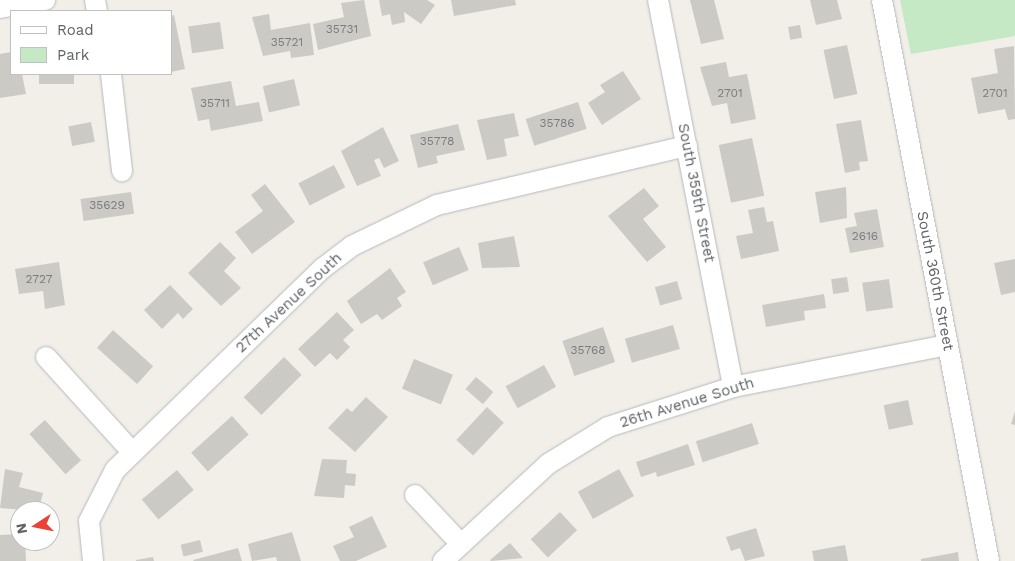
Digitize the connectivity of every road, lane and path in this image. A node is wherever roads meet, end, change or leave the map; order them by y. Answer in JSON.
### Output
{"nodes":[{"id":1,"x":45,"y":0,"type":"edge"},
{"id":2,"x":658,"y":0,"type":"edge"},
{"id":3,"x":882,"y":0,"type":"edge"},
{"id":4,"x":0,"y":8,"type":"edge"},
{"id":5,"x":111,"y":75,"type":"edge"},
{"id":6,"x":687,"y":146,"type":"junction"},
{"id":7,"x":122,"y":171,"type":"dead end"},
{"id":8,"x":948,"y":345,"type":"junction"},
{"id":9,"x":46,"y":357,"type":"dead end"},
{"id":10,"x":733,"y":387,"type":"junction"},
{"id":11,"x":132,"y":452,"type":"junction"},
{"id":12,"x":416,"y":494,"type":"dead end"},
{"id":13,"x":461,"y":544,"type":"junction"},
{"id":14,"x":93,"y":561,"type":"edge"},
{"id":15,"x":443,"y":561,"type":"edge"},
{"id":16,"x":989,"y":561,"type":"edge"}],
"edges":[{"from":1,"to":4,"type":"street"},
{"from":2,"to":6,"type":"street","name":"South 359th Street"},
{"from":3,"to":8,"type":"street","name":"South 360th Street"},
{"from":5,"to":7,"type":"street"},
{"from":6,"to":10,"type":"street","name":"South 359th Street"},
{"from":6,"to":11,"type":"street","name":"27th Avenue South"},
{"from":8,"to":10,"type":"street","name":"26th Avenue South"},
{"from":8,"to":16,"type":"street","name":"South 360th Street"},
{"from":9,"to":11,"type":"street"},
{"from":10,"to":13,"type":"street","name":"26th Avenue South"},
{"from":11,"to":14,"type":"street","name":"27th Avenue South"},
{"from":12,"to":13,"type":"street"},
{"from":13,"to":15,"type":"street","name":"26th Avenue South"}]}
